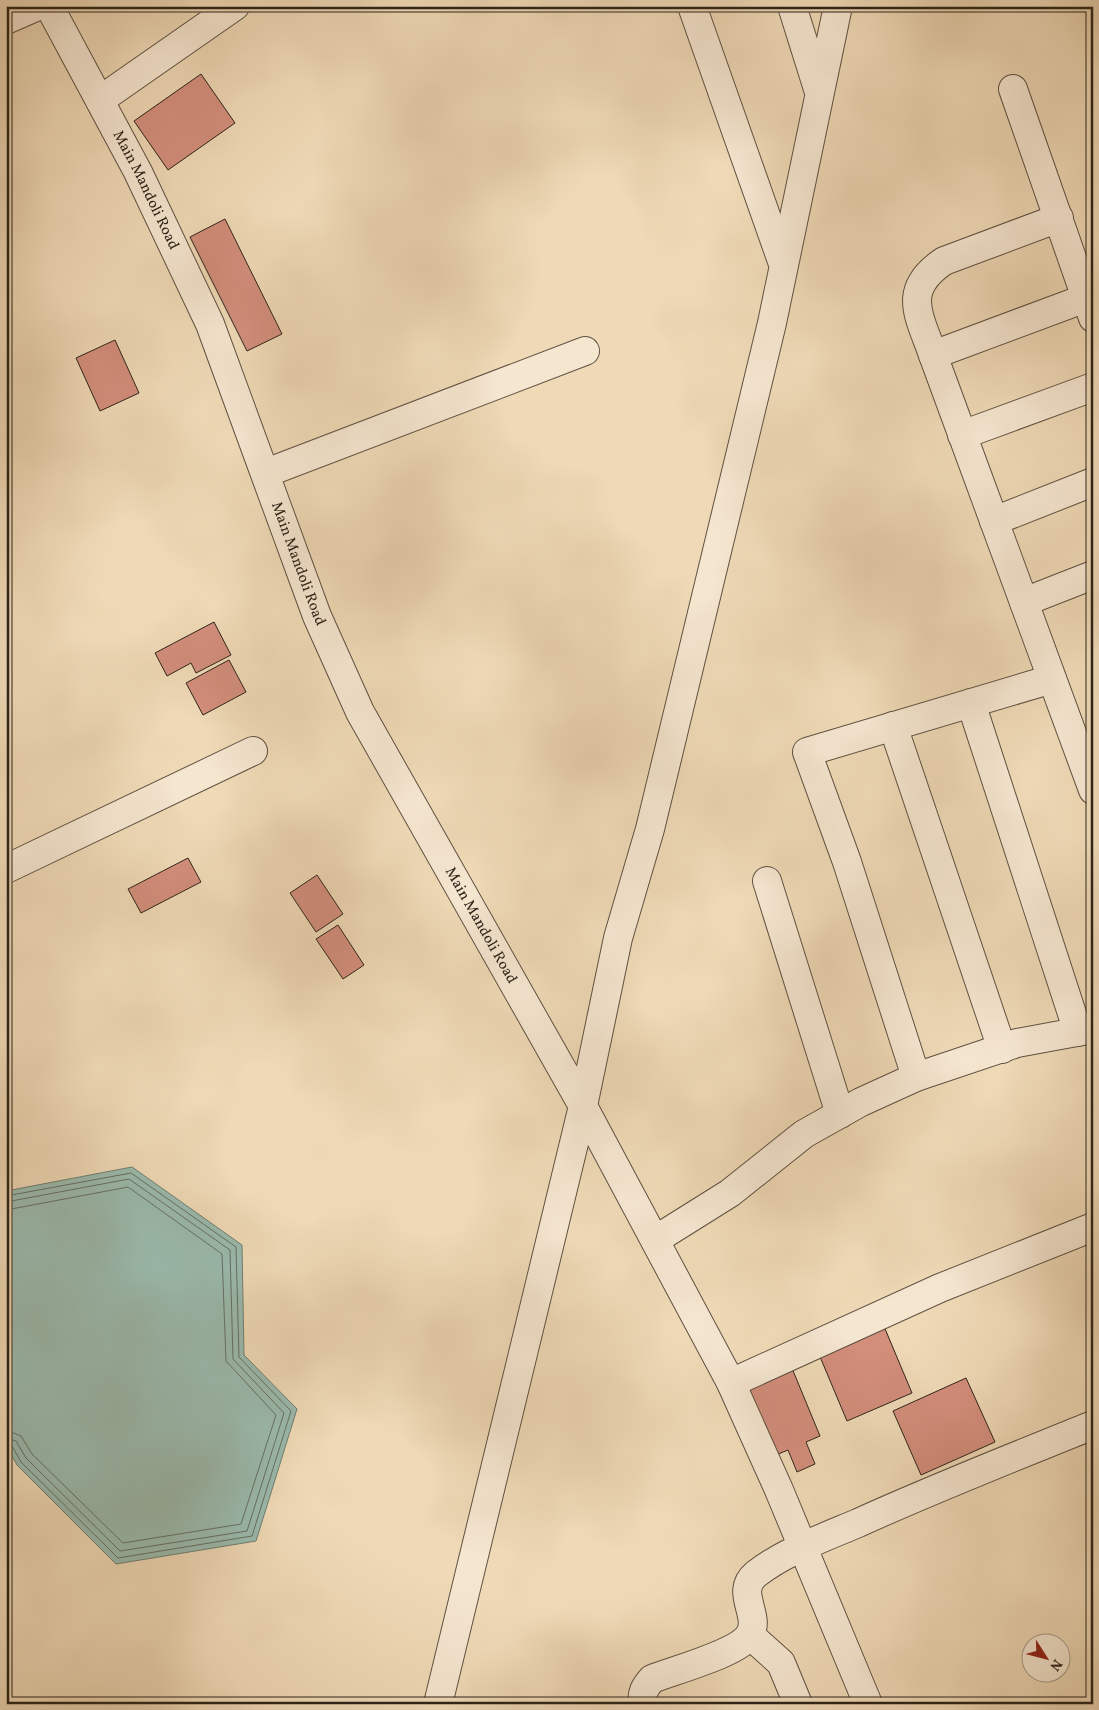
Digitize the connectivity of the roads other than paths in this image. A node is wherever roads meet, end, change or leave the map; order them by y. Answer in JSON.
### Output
{"nodes":[{"id":1,"x":38,"y":6,"type":"edge"},
{"id":2,"x":49,"y":6,"type":"edge"},
{"id":3,"x":235,"y":6,"type":"edge"},
{"id":4,"x":692,"y":6,"type":"edge"},
{"id":5,"x":792,"y":6,"type":"edge"},
{"id":6,"x":838,"y":6,"type":"edge"},
{"id":7,"x":6,"y":20,"type":"edge"},
{"id":8,"x":1013,"y":89,"type":"dead end"},
{"id":9,"x":819,"y":91,"type":"junction"},
{"id":10,"x":100,"y":100,"type":"junction"},
{"id":11,"x":1059,"y":218,"type":"junction"},
{"id":12,"x":783,"y":266,"type":"junction"},
{"id":13,"x":1089,"y":308,"type":"edge"},
{"id":14,"x":584,"y":351,"type":"dead end"},
{"id":15,"x":933,"y":355,"type":"junction"},
{"id":16,"x":1093,"y":387,"type":"edge"},
{"id":17,"x":962,"y":435,"type":"junction"},
{"id":18,"x":266,"y":474,"type":"junction"},
{"id":19,"x":1093,"y":482,"type":"edge"},
{"id":20,"x":994,"y":521,"type":"junction"},
{"id":21,"x":1093,"y":575,"type":"edge"},
{"id":22,"x":1024,"y":602,"type":"junction"},
{"id":23,"x":1052,"y":679,"type":"junction"},
{"id":24,"x":971,"y":703,"type":"junction"},
{"id":25,"x":893,"y":726,"type":"junction"},
{"id":26,"x":253,"y":751,"type":"dead end"},
{"id":27,"x":1093,"y":790,"type":"edge"},
{"id":28,"x":6,"y":869,"type":"edge"},
{"id":29,"x":767,"y":881,"type":"dead end"},
{"id":30,"x":1085,"y":1031,"type":"edge"},
{"id":31,"x":1002,"y":1048,"type":"junction"},
{"id":32,"x":916,"y":1077,"type":"junction"},
{"id":33,"x":583,"y":1106,"type":"junction"},
{"id":34,"x":840,"y":1114,"type":"junction"},
{"id":35,"x":1093,"y":1227,"type":"edge"},
{"id":36,"x":655,"y":1240,"type":"junction"},
{"id":37,"x":732,"y":1383,"type":"junction"},
{"id":38,"x":1093,"y":1425,"type":"edge"},
{"id":39,"x":803,"y":1547,"type":"junction"},
{"id":40,"x":750,"y":1635,"type":"junction"},
{"id":41,"x":438,"y":1704,"type":"edge"},
{"id":42,"x":643,"y":1704,"type":"edge"},
{"id":43,"x":798,"y":1704,"type":"edge"},
{"id":44,"x":868,"y":1704,"type":"edge"}],
"edges":[{"from":1,"to":7,"type":"street"},
{"from":2,"to":10,"type":"street","name":"Main Mandoli Road"},
{"from":3,"to":10,"type":"street"},
{"from":4,"to":12,"type":"street"},
{"from":5,"to":9,"type":"street"},
{"from":6,"to":9,"type":"street"},
{"from":8,"to":11,"type":"street"},
{"from":9,"to":12,"type":"street"},
{"from":10,"to":18,"type":"street","name":"Main Mandoli Road"},
{"from":11,"to":13,"type":"street"},
{"from":11,"to":15,"type":"street"},
{"from":12,"to":33,"type":"street"},
{"from":13,"to":15,"type":"street"},
{"from":14,"to":18,"type":"street"},
{"from":15,"to":17,"type":"street"},
{"from":16,"to":17,"type":"street"},
{"from":17,"to":20,"type":"street"},
{"from":18,"to":33,"type":"street","name":"Main Mandoli Road"},
{"from":19,"to":20,"type":"street"},
{"from":20,"to":22,"type":"street"},
{"from":21,"to":22,"type":"street"},
{"from":22,"to":23,"type":"street"},
{"from":23,"to":24,"type":"street"},
{"from":23,"to":27,"type":"street"},
{"from":24,"to":25,"type":"street"},
{"from":24,"to":30,"type":"street"},
{"from":25,"to":31,"type":"street"},
{"from":25,"to":32,"type":"street"},
{"from":26,"to":28,"type":"street"},
{"from":29,"to":34,"type":"street"},
{"from":30,"to":31,"type":"street"},
{"from":31,"to":32,"type":"street"},
{"from":32,"to":34,"type":"street"},
{"from":33,"to":36,"type":"street","name":"Main Mandoli Road"},
{"from":33,"to":41,"type":"street"},
{"from":34,"to":36,"type":"street"},
{"from":35,"to":37,"type":"street"},
{"from":36,"to":37,"type":"street","name":"Main Mandoli Road"},
{"from":37,"to":39,"type":"street","name":"Main Mandoli Road"},
{"from":38,"to":39,"type":"street"},
{"from":39,"to":40,"type":"street"},
{"from":39,"to":44,"type":"street","name":"Main Mandoli Road"},
{"from":40,"to":42,"type":"street"},
{"from":40,"to":43,"type":"street"}]}
